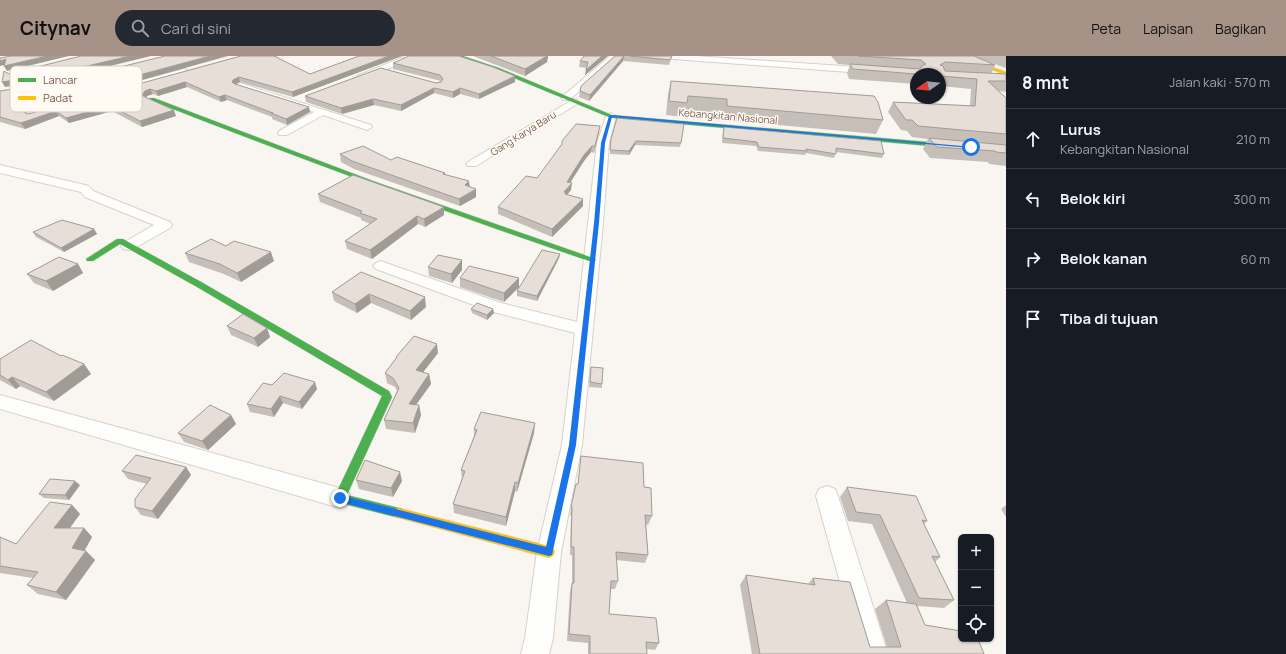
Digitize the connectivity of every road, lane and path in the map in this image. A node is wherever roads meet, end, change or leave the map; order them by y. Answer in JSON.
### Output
{"nodes":[{"id":1,"x":413,"y":56,"type":"edge"},
{"id":2,"x":459,"y":56,"type":"edge"},
{"id":3,"x":615,"y":56,"type":"edge"},
{"id":4,"x":660,"y":56,"type":"edge"},
{"id":5,"x":958,"y":56,"type":"edge"},
{"id":6,"x":948,"y":59,"type":"edge"},
{"id":7,"x":970,"y":60,"type":"junction"},
{"id":8,"x":381,"y":69,"type":"junction"},
{"id":9,"x":191,"y":70,"type":"edge"},
{"id":10,"x":399,"y":73,"type":"edge"},
{"id":11,"x":910,"y":74,"type":"edge"},
{"id":12,"x":1006,"y":74,"type":"edge"},
{"id":13,"x":993,"y":79,"type":"edge"},
{"id":14,"x":1006,"y":80,"type":"edge"},
{"id":15,"x":348,"y":82,"type":"edge"},
{"id":16,"x":142,"y":83,"type":"edge"},
{"id":17,"x":240,"y":86,"type":"edge"},
{"id":18,"x":308,"y":96,"type":"edge"},
{"id":19,"x":152,"y":100,"type":"edge"},
{"id":20,"x":570,"y":100,"type":"junction"},
{"id":21,"x":293,"y":102,"type":"junction"},
{"id":22,"x":322,"y":112,"type":"junction"},
{"id":23,"x":611,"y":116,"type":"junction"},
{"id":24,"x":367,"y":127,"type":"dead end"},
{"id":25,"x":283,"y":133,"type":"dead end"},
{"id":26,"x":1006,"y":151,"type":"edge"},
{"id":27,"x":472,"y":164,"type":"dead end"},
{"id":28,"x":0,"y":170,"type":"edge"},
{"id":29,"x":128,"y":246,"type":"junction"},
{"id":30,"x":90,"y":259,"type":"dead end"},
{"id":31,"x":592,"y":259,"type":"junction"},
{"id":32,"x":381,"y":266,"type":"dead end"},
{"id":33,"x":585,"y":330,"type":"junction"},
{"id":34,"x":0,"y":402,"type":"edge"},
{"id":35,"x":827,"y":496,"type":"dead end"},
{"id":36,"x":340,"y":498,"type":"junction"},
{"id":37,"x":549,"y":552,"type":"junction"},
{"id":38,"x":535,"y":654,"type":"edge"},
{"id":39,"x":874,"y":654,"type":"edge"}],
"edges":[{"from":1,"to":8,"type":"street"},
{"from":2,"to":20,"type":"main road","name":"Kebangkitan Nasional"},
{"from":3,"to":20,"type":"street","name":"Gang Karya Baru"},
{"from":4,"to":11,"type":"street"},
{"from":5,"to":7,"type":"main road"},
{"from":6,"to":7,"type":"street"},
{"from":7,"to":12,"type":"main road"},
{"from":8,"to":10,"type":"street"},
{"from":8,"to":15,"type":"street"},
{"from":9,"to":16,"type":"street"},
{"from":13,"to":14,"type":"street"},
{"from":17,"to":21,"type":"street"},
{"from":18,"to":21,"type":"street"},
{"from":19,"to":31,"type":"main road"},
{"from":20,"to":23,"type":"main road","name":"Kebangkitan Nasional"},
{"from":20,"to":27,"type":"street","name":"Gang Karya Baru"},
{"from":21,"to":22,"type":"street"},
{"from":22,"to":24,"type":"street"},
{"from":22,"to":25,"type":"street"},
{"from":23,"to":26,"type":"main road","name":"Kebangkitan Nasional"},
{"from":23,"to":31,"type":"street"},
{"from":28,"to":29,"type":"street"},
{"from":29,"to":30,"type":"main road"},
{"from":29,"to":36,"type":"main road"},
{"from":31,"to":33,"type":"street"},
{"from":32,"to":33,"type":"street"},
{"from":33,"to":37,"type":"street"},
{"from":34,"to":36,"type":"street"},
{"from":35,"to":39,"type":"street"},
{"from":36,"to":37,"type":"main road"},
{"from":37,"to":38,"type":"street"}]}
